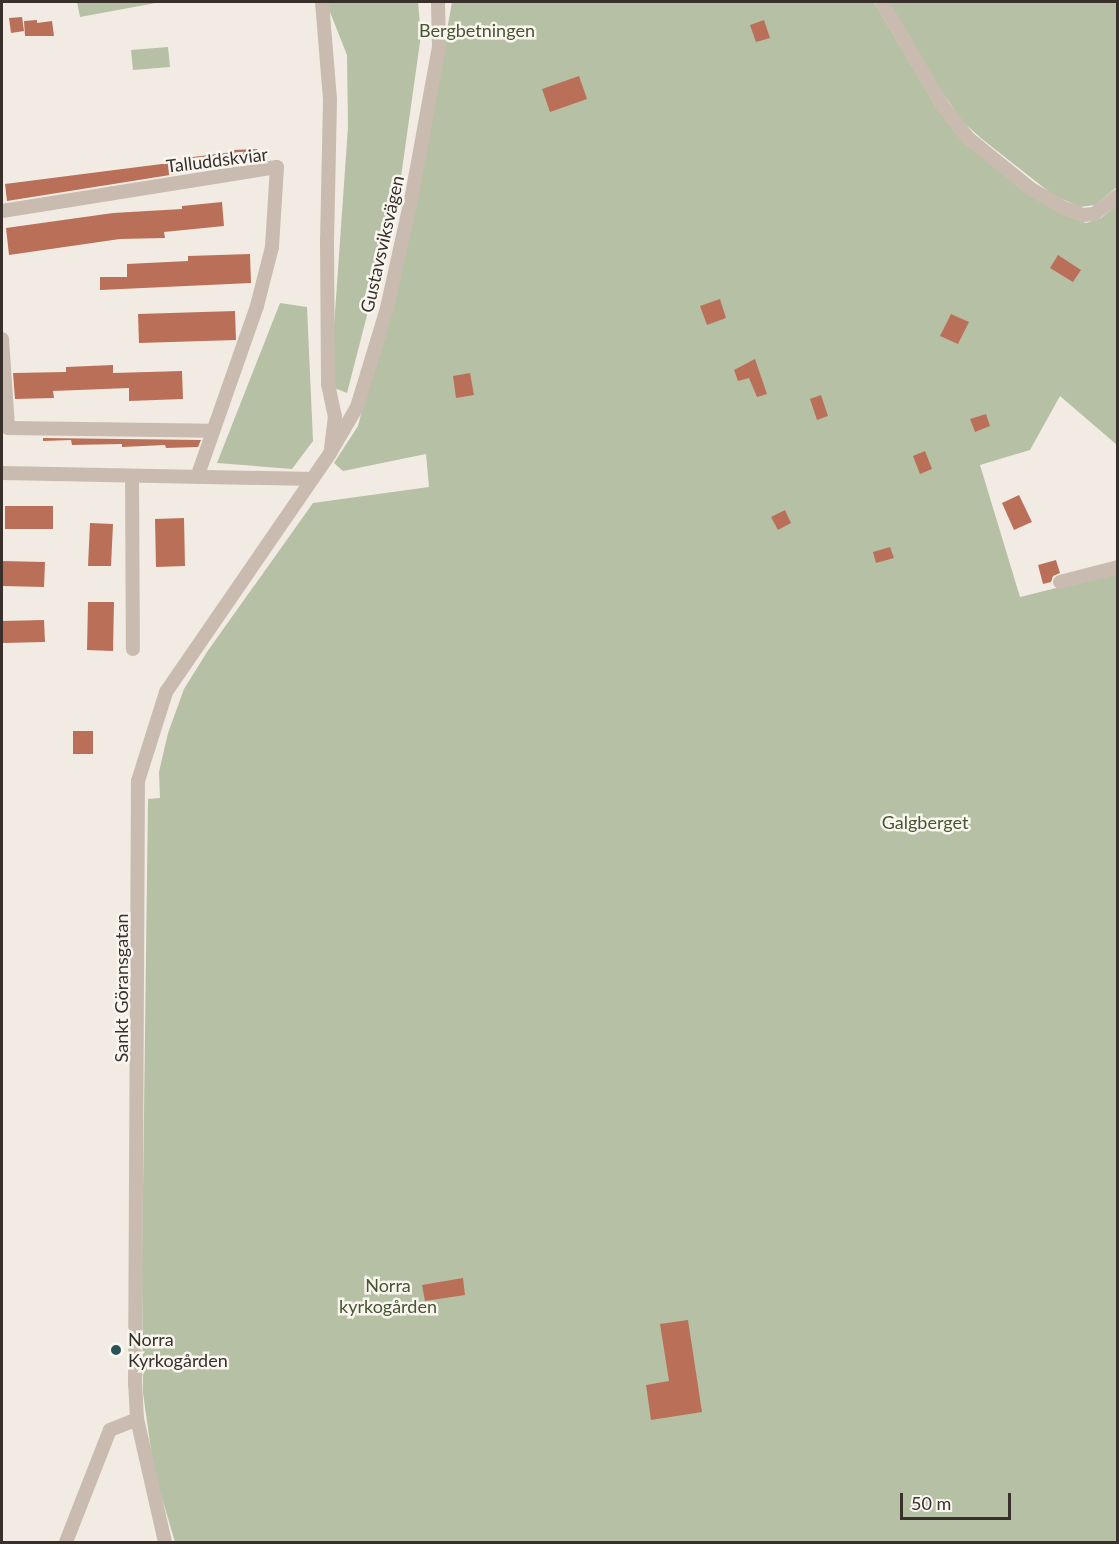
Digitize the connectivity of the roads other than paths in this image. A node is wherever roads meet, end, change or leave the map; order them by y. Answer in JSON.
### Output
{"nodes":[{"id":1,"x":322,"y":2,"type":"edge"},
{"id":2,"x":438,"y":2,"type":"edge"},
{"id":3,"x":882,"y":2,"type":"edge"},
{"id":4,"x":1118,"y":196,"type":"edge"},
{"id":5,"x":2,"y":211,"type":"edge"},
{"id":6,"x":2,"y":339,"type":"edge"},
{"id":7,"x":213,"y":431,"type":"junction"},
{"id":8,"x":330,"y":453,"type":"junction"},
{"id":9,"x":2,"y":473,"type":"edge"},
{"id":10,"x":132,"y":476,"type":"junction"},
{"id":11,"x":197,"y":477,"type":"junction"},
{"id":12,"x":312,"y":479,"type":"junction"},
{"id":13,"x":1118,"y":567,"type":"edge"},
{"id":14,"x":1060,"y":582,"type":"dead end"},
{"id":15,"x":133,"y":649,"type":"dead end"},
{"id":16,"x":136,"y":1419,"type":"junction"},
{"id":17,"x":66,"y":1542,"type":"edge"},
{"id":18,"x":165,"y":1542,"type":"edge"}],
"edges":[{"from":1,"to":8,"type":"street"},
{"from":2,"to":8,"type":"street","name":"Gustavsviksvägen"},
{"from":3,"to":4,"type":"street"},
{"from":5,"to":7,"type":"street","name":"Talluddskviar"},
{"from":6,"to":7,"type":"street"},
{"from":7,"to":11,"type":"street","name":"Talluddskviar"},
{"from":8,"to":12,"type":"street","name":"Gustavsviksvägen"},
{"from":9,"to":10,"type":"street"},
{"from":10,"to":11,"type":"street"},
{"from":10,"to":15,"type":"street"},
{"from":11,"to":12,"type":"street"},
{"from":12,"to":16,"type":"street","name":"Sankt Göransgatan"},
{"from":13,"to":14,"type":"street"},
{"from":16,"to":17,"type":"street"},
{"from":16,"to":18,"type":"street","name":"Sankt Göransgatan"}]}
